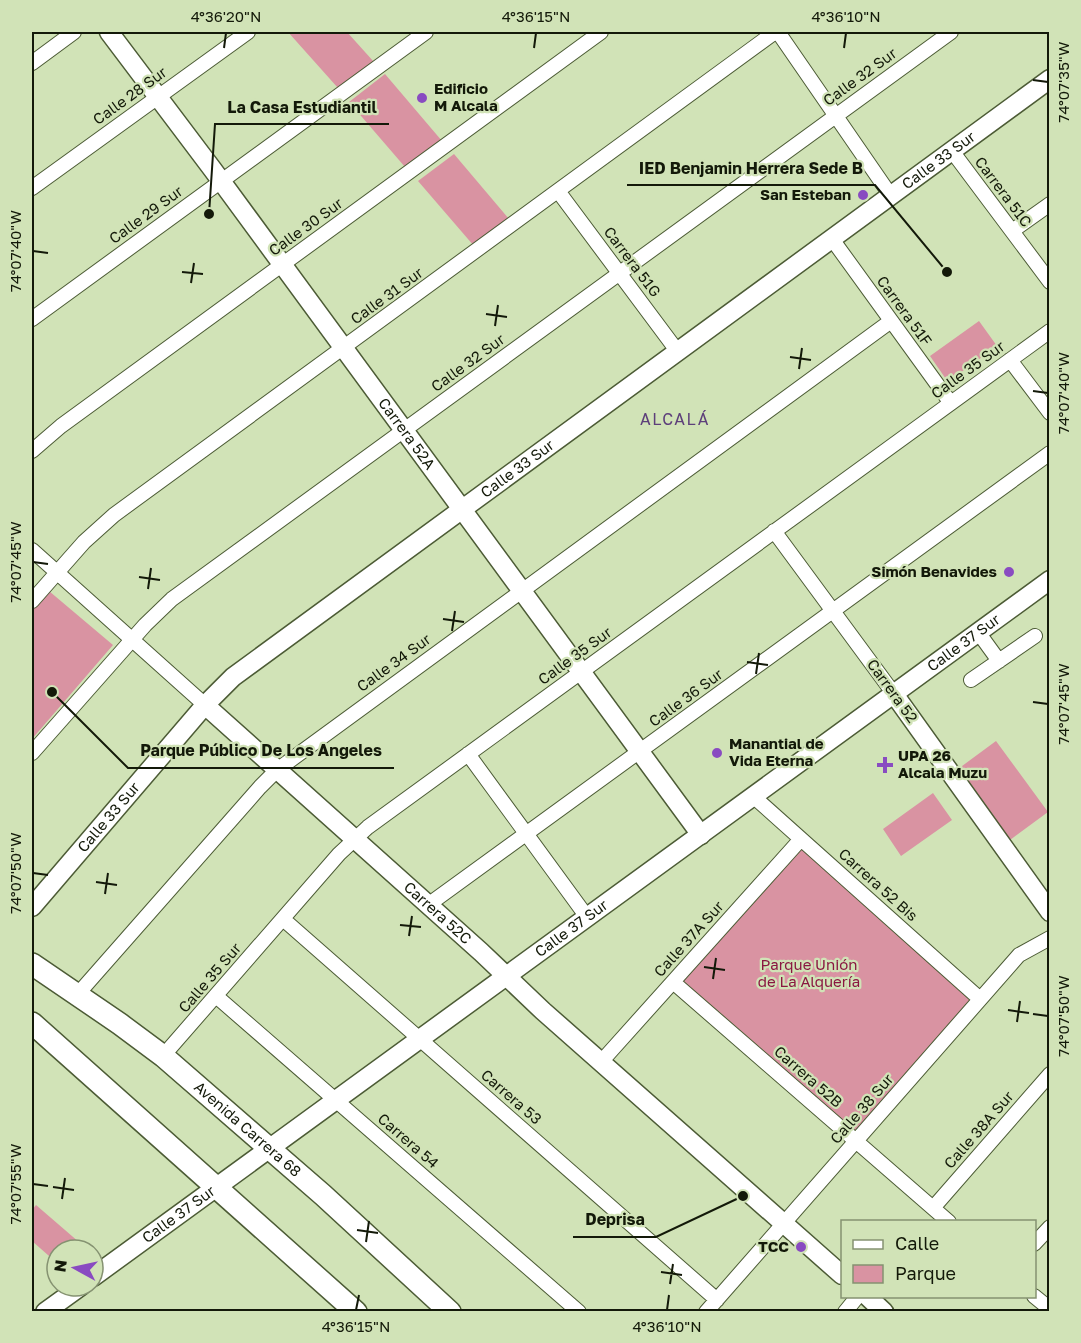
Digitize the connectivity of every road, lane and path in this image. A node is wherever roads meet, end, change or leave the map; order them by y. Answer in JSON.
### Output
{"nodes":[{"id":1,"x":74,"y":32,"type":"edge"},
{"id":2,"x":109,"y":32,"type":"edge"},
{"id":3,"x":248,"y":32,"type":"edge"},
{"id":4,"x":426,"y":32,"type":"edge"},
{"id":5,"x":601,"y":32,"type":"edge"},
{"id":6,"x":777,"y":32,"type":"edge"},
{"id":7,"x":951,"y":32,"type":"edge"},
{"id":8,"x":32,"y":63,"type":"edge"},
{"id":9,"x":1050,"y":79,"type":"edge"},
{"id":10,"x":159,"y":96,"type":"junction"},
{"id":11,"x":836,"y":116,"type":"junction"},
{"id":12,"x":952,"y":151,"type":"junction"},
{"id":13,"x":221,"y":181,"type":"junction"},
{"id":14,"x":32,"y":188,"type":"edge"},
{"id":15,"x":558,"y":191,"type":"junction"},
{"id":16,"x":891,"y":196,"type":"junction"},
{"id":17,"x":1050,"y":204,"type":"edge"},
{"id":18,"x":1012,"y":231,"type":"junction"},
{"id":19,"x":832,"y":239,"type":"junction"},
{"id":20,"x":283,"y":265,"type":"junction"},
{"id":21,"x":619,"y":273,"type":"junction"},
{"id":22,"x":1050,"y":282,"type":"edge"},
{"id":23,"x":32,"y":319,"type":"edge"},
{"id":24,"x":891,"y":321,"type":"junction"},
{"id":25,"x":1050,"y":330,"type":"edge"},
{"id":26,"x":344,"y":348,"type":"junction"},
{"id":27,"x":678,"y":352,"type":"junction"},
{"id":28,"x":1010,"y":360,"type":"junction"},
{"id":29,"x":950,"y":402,"type":"junction"},
{"id":30,"x":1050,"y":413,"type":"edge"},
{"id":31,"x":404,"y":430,"type":"junction"},
{"id":32,"x":32,"y":451,"type":"edge"},
{"id":33,"x":1050,"y":453,"type":"edge"},
{"id":34,"x":463,"y":510,"type":"junction"},
{"id":35,"x":774,"y":531,"type":"junction"},
{"id":36,"x":32,"y":550,"type":"edge"},
{"id":37,"x":57,"y":573,"type":"junction"},
{"id":38,"x":1050,"y":580,"type":"edge"},
{"id":39,"x":522,"y":591,"type":"junction"},
{"id":40,"x":32,"y":601,"type":"edge"},
{"id":41,"x":834,"y":611,"type":"junction"},
{"id":42,"x":978,"y":632,"type":"junction"},
{"id":43,"x":1035,"y":636,"type":"dead end"},
{"id":44,"x":132,"y":639,"type":"junction"},
{"id":45,"x":999,"y":661,"type":"junction"},
{"id":46,"x":581,"y":671,"type":"junction"},
{"id":47,"x":971,"y":680,"type":"dead end"},
{"id":48,"x":894,"y":694,"type":"junction"},
{"id":49,"x":205,"y":705,"type":"junction"},
{"id":50,"x":640,"y":752,"type":"junction"},
{"id":51,"x":32,"y":753,"type":"edge"},
{"id":52,"x":468,"y":754,"type":"junction"},
{"id":53,"x":277,"y":770,"type":"junction"},
{"id":54,"x":753,"y":796,"type":"junction"},
{"id":55,"x":527,"y":834,"type":"junction"},
{"id":56,"x":701,"y":835,"type":"junction"},
{"id":57,"x":801,"y":838,"type":"junction"},
{"id":58,"x":353,"y":839,"type":"junction"},
{"id":59,"x":428,"y":905,"type":"junction"},
{"id":60,"x":32,"y":907,"type":"edge"},
{"id":61,"x":1050,"y":912,"type":"edge"},
{"id":62,"x":587,"y":917,"type":"junction"},
{"id":63,"x":283,"y":919,"type":"junction"},
{"id":64,"x":1050,"y":938,"type":"edge"},
{"id":65,"x":32,"y":964,"type":"edge"},
{"id":66,"x":507,"y":976,"type":"junction"},
{"id":67,"x":673,"y":982,"type":"junction"},
{"id":68,"x":77,"y":995,"type":"junction"},
{"id":69,"x":216,"y":996,"type":"junction"},
{"id":70,"x":980,"y":999,"type":"junction"},
{"id":71,"x":32,"y":1023,"type":"edge"},
{"id":72,"x":420,"y":1039,"type":"junction"},
{"id":73,"x":164,"y":1056,"type":"junction"},
{"id":74,"x":601,"y":1062,"type":"junction"},
{"id":75,"x":1050,"y":1074,"type":"edge"},
{"id":76,"x":336,"y":1100,"type":"junction"},
{"id":77,"x":856,"y":1141,"type":"junction"},
{"id":78,"x":270,"y":1149,"type":"junction"},
{"id":79,"x":217,"y":1187,"type":"junction"},
{"id":80,"x":933,"y":1208,"type":"junction"},
{"id":81,"x":948,"y":1220,"type":"edge"},
{"id":82,"x":783,"y":1224,"type":"junction"},
{"id":83,"x":1050,"y":1227,"type":"edge"},
{"id":84,"x":1036,"y":1243,"type":"edge"},
{"id":85,"x":105,"y":1268,"type":"edge"},
{"id":86,"x":841,"y":1273,"type":"edge"},
{"id":87,"x":1036,"y":1297,"type":"edge"},
{"id":88,"x":64,"y":1298,"type":"edge"},
{"id":89,"x":856,"y":1298,"type":"edge"},
{"id":90,"x":869,"y":1298,"type":"edge"},
{"id":91,"x":717,"y":1300,"type":"junction"},
{"id":92,"x":1050,"y":1309,"type":"edge"},
{"id":93,"x":45,"y":1311,"type":"edge"},
{"id":94,"x":356,"y":1311,"type":"edge"},
{"id":95,"x":450,"y":1311,"type":"edge"},
{"id":96,"x":579,"y":1311,"type":"edge"},
{"id":97,"x":706,"y":1311,"type":"edge"},
{"id":98,"x":845,"y":1311,"type":"edge"},
{"id":99,"x":884,"y":1311,"type":"edge"}],
"edges":[{"from":1,"to":8,"type":"street"},
{"from":2,"to":10,"type":"street","name":"Carrera 52A"},
{"from":3,"to":10,"type":"street","name":"Calle 28 Sur"},
{"from":4,"to":13,"type":"street","name":"Calle 29 Sur"},
{"from":5,"to":20,"type":"street","name":"Calle 30 Sur"},
{"from":6,"to":11,"type":"street"},
{"from":6,"to":15,"type":"street","name":"Calle 31 Sur"},
{"from":7,"to":11,"type":"street","name":"Calle 32 Sur"},
{"from":9,"to":12,"type":"street","name":"Calle 33 Sur"},
{"from":10,"to":13,"type":"street","name":"Carrera 52A"},
{"from":10,"to":14,"type":"street","name":"Calle 28 Sur"},
{"from":11,"to":16,"type":"street"},
{"from":11,"to":21,"type":"street","name":"Calle 32 Sur"},
{"from":12,"to":16,"type":"street","name":"Calle 33 Sur"},
{"from":12,"to":18,"type":"street","name":"Carrera 51C"},
{"from":13,"to":20,"type":"street","name":"Carrera 52A"},
{"from":13,"to":23,"type":"street","name":"Calle 29 Sur"},
{"from":15,"to":21,"type":"street","name":"Carrera 51G"},
{"from":15,"to":26,"type":"street","name":"Calle 31 Sur"},
{"from":16,"to":19,"type":"street","name":"Calle 33 Sur"},
{"from":17,"to":18,"type":"street"},
{"from":18,"to":22,"type":"street","name":"Carrera 51C"},
{"from":19,"to":24,"type":"street","name":"Carrera 51F"},
{"from":19,"to":27,"type":"street","name":"Calle 33 Sur"},
{"from":20,"to":26,"type":"street","name":"Carrera 52A"},
{"from":20,"to":32,"type":"street","name":"Calle 30 Sur"},
{"from":21,"to":27,"type":"street","name":"Carrera 51G"},
{"from":21,"to":31,"type":"street","name":"Calle 32 Sur"},
{"from":24,"to":29,"type":"street","name":"Carrera 51F"},
{"from":24,"to":39,"type":"street","name":"Calle 34 Sur"},
{"from":25,"to":28,"type":"street","name":"Calle 35 Sur"},
{"from":26,"to":31,"type":"street","name":"Carrera 52A"},
{"from":26,"to":37,"type":"street","name":"Calle 31 Sur"},
{"from":27,"to":34,"type":"street","name":"Calle 33 Sur"},
{"from":28,"to":29,"type":"street","name":"Calle 35 Sur"},
{"from":28,"to":30,"type":"street"},
{"from":29,"to":35,"type":"street","name":"Calle 35 Sur"},
{"from":31,"to":34,"type":"street","name":"Carrera 52A"},
{"from":31,"to":44,"type":"street","name":"Calle 32 Sur"},
{"from":33,"to":41,"type":"street","name":"Calle 36 Sur"},
{"from":34,"to":39,"type":"street","name":"Carrera 52A"},
{"from":34,"to":49,"type":"street","name":"Calle 33 Sur"},
{"from":35,"to":41,"type":"street","name":"Carrera 52"},
{"from":35,"to":46,"type":"street","name":"Calle 35 Sur"},
{"from":36,"to":37,"type":"street","name":"Carrera 52C"},
{"from":37,"to":40,"type":"street","name":"Calle 31 Sur"},
{"from":37,"to":44,"type":"street","name":"Carrera 52C"},
{"from":38,"to":42,"type":"street","name":"Calle 37 Sur"},
{"from":39,"to":46,"type":"street","name":"Carrera 52A"},
{"from":39,"to":53,"type":"street","name":"Calle 34 Sur"},
{"from":41,"to":48,"type":"street","name":"Carrera 52"},
{"from":41,"to":50,"type":"street","name":"Calle 36 Sur"},
{"from":42,"to":45,"type":"street"},
{"from":42,"to":48,"type":"street","name":"Calle 37 Sur"},
{"from":43,"to":45,"type":"street"},
{"from":44,"to":49,"type":"street","name":"Carrera 52C"},
{"from":44,"to":51,"type":"street","name":"Calle 32 Sur"},
{"from":45,"to":47,"type":"street"},
{"from":46,"to":50,"type":"street","name":"Carrera 52A"},
{"from":46,"to":52,"type":"street","name":"Calle 35 Sur"},
{"from":48,"to":54,"type":"street","name":"Calle 37 Sur"},
{"from":48,"to":61,"type":"street","name":"Carrera 52"},
{"from":49,"to":53,"type":"street","name":"Carrera 52C"},
{"from":49,"to":60,"type":"street","name":"Calle 33 Sur"},
{"from":50,"to":55,"type":"street","name":"Calle 36 Sur"},
{"from":50,"to":56,"type":"street","name":"Carrera 52A"},
{"from":52,"to":55,"type":"street"},
{"from":52,"to":58,"type":"street","name":"Calle 35 Sur"},
{"from":53,"to":58,"type":"street","name":"Carrera 52C"},
{"from":53,"to":68,"type":"street","name":"Calle 34 Sur"},
{"from":54,"to":56,"type":"street","name":"Calle 37 Sur"},
{"from":54,"to":57,"type":"street","name":"Carrera 52 Bis"},
{"from":55,"to":59,"type":"street","name":"Calle 36 Sur"},
{"from":55,"to":62,"type":"street"},
{"from":56,"to":62,"type":"street","name":"Calle 37 Sur"},
{"from":57,"to":67,"type":"street","name":"Calle 37A Sur"},
{"from":57,"to":70,"type":"street","name":"Carrera 52 Bis"},
{"from":58,"to":59,"type":"street","name":"Carrera 52C"},
{"from":58,"to":63,"type":"street","name":"Calle 35 Sur"},
{"from":59,"to":66,"type":"street","name":"Carrera 52C"},
{"from":62,"to":66,"type":"street","name":"Calle 37 Sur"},
{"from":63,"to":69,"type":"street","name":"Calle 35 Sur"},
{"from":63,"to":72,"type":"street","name":"Carrera 53"},
{"from":64,"to":70,"type":"street","name":"Calle 38 Sur"},
{"from":65,"to":68,"type":"main road","name":"Avenida Carrera 68"},
{"from":66,"to":72,"type":"street","name":"Calle 37 Sur"},
{"from":66,"to":74,"type":"street","name":"Carrera 52C"},
{"from":67,"to":74,"type":"street","name":"Calle 37A Sur"},
{"from":67,"to":77,"type":"street","name":"Carrera 52B"},
{"from":68,"to":73,"type":"main road","name":"Avenida Carrera 68"},
{"from":69,"to":73,"type":"street","name":"Calle 35 Sur"},
{"from":69,"to":76,"type":"street","name":"Carrera 54"},
{"from":70,"to":77,"type":"street","name":"Calle 38 Sur"},
{"from":71,"to":79,"type":"main road"},
{"from":72,"to":76,"type":"street","name":"Calle 37 Sur"},
{"from":72,"to":91,"type":"street","name":"Carrera 53"},
{"from":73,"to":78,"type":"main road","name":"Avenida Carrera 68"},
{"from":74,"to":82,"type":"street","name":"Carrera 52C"},
{"from":75,"to":80,"type":"street","name":"Calle 38A Sur"},
{"from":76,"to":78,"type":"street","name":"Calle 37 Sur"},
{"from":76,"to":96,"type":"street","name":"Carrera 54"},
{"from":77,"to":80,"type":"street","name":"Carrera 52B"},
{"from":77,"to":82,"type":"street","name":"Calle 38 Sur"},
{"from":78,"to":79,"type":"street","name":"Calle 37 Sur"},
{"from":78,"to":95,"type":"main road","name":"Avenida Carrera 68"},
{"from":79,"to":85,"type":"street","name":"Calle 37 Sur"},
{"from":79,"to":94,"type":"main road"},
{"from":80,"to":81,"type":"street","name":"Carrera 52B"},
{"from":82,"to":86,"type":"street","name":"Carrera 52C"},
{"from":82,"to":91,"type":"street","name":"Calle 38 Sur"},
{"from":83,"to":84,"type":"street"},
{"from":87,"to":92,"type":"street"},
{"from":88,"to":93,"type":"street"},
{"from":89,"to":98,"type":"street"},
{"from":90,"to":99,"type":"street"},
{"from":91,"to":97,"type":"street","name":"Calle 38 Sur"}]}
